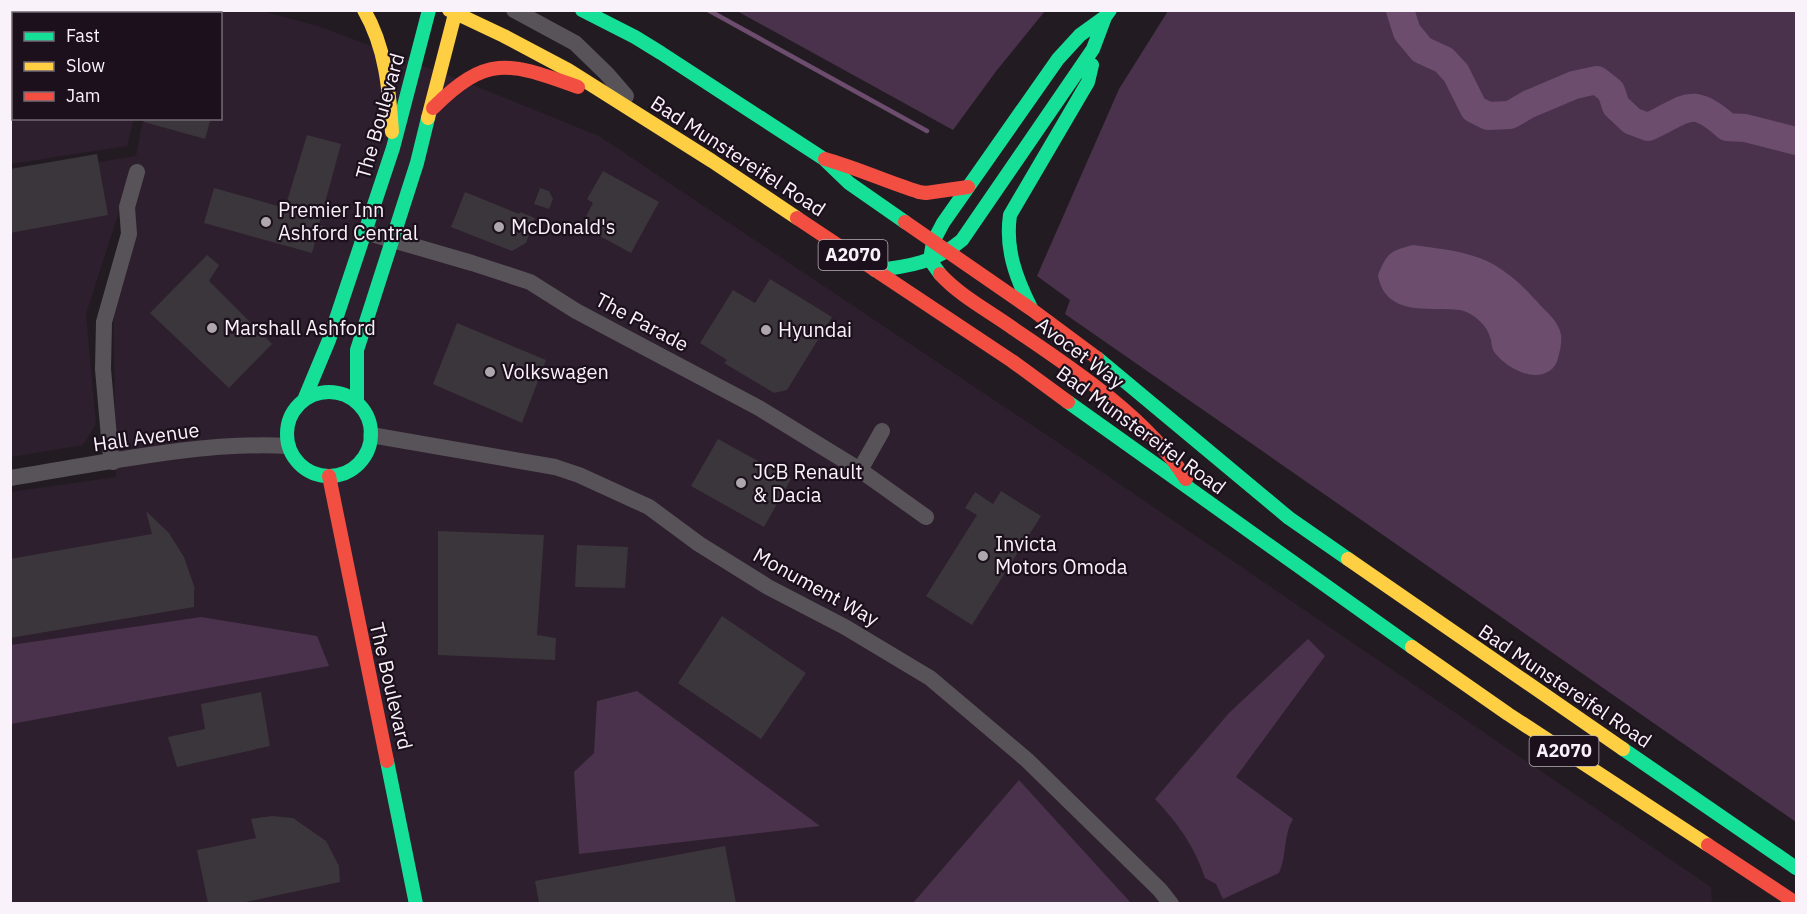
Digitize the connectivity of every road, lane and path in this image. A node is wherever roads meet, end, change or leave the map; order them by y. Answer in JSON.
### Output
{"nodes":[{"id":1,"x":364,"y":10,"type":"edge"},
{"id":2,"x":429,"y":10,"type":"edge"},
{"id":3,"x":514,"y":10,"type":"edge"},
{"id":4,"x":582,"y":10,"type":"edge"},
{"id":5,"x":454,"y":11,"type":"edge"},
{"id":6,"x":1107,"y":14,"type":"edge"},
{"id":7,"x":1093,"y":49,"type":"junction"},
{"id":8,"x":616,"y":100,"type":"junction"},
{"id":9,"x":430,"y":112,"type":"junction"},
{"id":10,"x":644,"y":118,"type":"junction"},
{"id":11,"x":393,"y":148,"type":"junction"},
{"id":12,"x":824,"y":159,"type":"junction"},
{"id":13,"x":137,"y":172,"type":"dead end"},
{"id":14,"x":968,"y":187,"type":"junction"},
{"id":15,"x":365,"y":232,"type":"junction"},
{"id":16,"x":392,"y":240,"type":"junction"},
{"id":17,"x":933,"y":242,"type":"junction"},
{"id":18,"x":949,"y":253,"type":"junction"},
{"id":19,"x":930,"y":260,"type":"junction"},
{"id":20,"x":875,"y":270,"type":"junction"},
{"id":21,"x":1032,"y":309,"type":"junction"},
{"id":22,"x":304,"y":400,"type":"junction"},
{"id":23,"x":357,"y":402,"type":"junction"},
{"id":24,"x":882,"y":431,"type":"dead end"},
{"id":25,"x":371,"y":435,"type":"junction"},
{"id":26,"x":288,"y":446,"type":"junction"},
{"id":27,"x":113,"y":462,"type":"junction"},
{"id":28,"x":860,"y":470,"type":"junction"},
{"id":29,"x":329,"y":476,"type":"junction"},
{"id":30,"x":10,"y":478,"type":"edge"},
{"id":31,"x":1192,"y":491,"type":"junction"},
{"id":32,"x":926,"y":517,"type":"dead end"},
{"id":33,"x":1797,"y":868,"type":"edge"},
{"id":34,"x":416,"y":903,"type":"edge"},
{"id":35,"x":1171,"y":903,"type":"edge"},
{"id":36,"x":1797,"y":903,"type":"edge"}],
"edges":[{"from":1,"to":11,"type":"main road"},
{"from":2,"to":11,"type":"main road","name":"The Boulevard"},
{"from":3,"to":10,"type":"street"},
{"from":4,"to":12,"type":"main road","name":"Bad Munstereifel Road","number":"A2070"},
{"from":5,"to":8,"type":"main road","name":"Bad Munstereifel Road","number":"A2070"},
{"from":5,"to":9,"type":"main road"},
{"from":6,"to":7,"type":"main road","name":"Avocet Way"},
{"from":6,"to":14,"type":"main road","name":"Avocet Way"},
{"from":7,"to":18,"type":"main road","name":"Avocet Way"},
{"from":7,"to":21,"type":"main road","name":"Avocet Way"},
{"from":8,"to":9,"type":"main road"},
{"from":8,"to":10,"type":"main road","name":"Bad Munstereifel Road","number":"A2070"},
{"from":9,"to":16,"type":"main road"},
{"from":10,"to":20,"type":"main road","name":"Bad Munstereifel Road","number":"A2070"},
{"from":11,"to":15,"type":"main road","name":"The Boulevard"},
{"from":12,"to":14,"type":"main road"},
{"from":12,"to":17,"type":"main road","name":"Bad Munstereifel Road","number":"A2070"},
{"from":13,"to":27,"type":"street"},
{"from":14,"to":17,"type":"main road","name":"Avocet Way"},
{"from":15,"to":16,"type":"street","name":"The Parade"},
{"from":15,"to":22,"type":"main road","name":"The Boulevard"},
{"from":16,"to":23,"type":"main road"},
{"from":16,"to":28,"type":"street","name":"The Parade"},
{"from":17,"to":18,"type":"main road","name":"Bad Munstereifel Road","number":"A2070"},
{"from":17,"to":19,"type":"main road","name":"Avocet Way"},
{"from":18,"to":19,"type":"main road","name":"Avocet Way"},
{"from":18,"to":21,"type":"main road","name":"Bad Munstereifel Road","number":"A2070"},
{"from":19,"to":20,"type":"main road","name":"Avocet Way"},
{"from":19,"to":31,"type":"main road","name":"Avocet Way"},
{"from":20,"to":31,"type":"main road","name":"Bad Munstereifel Road","number":"A2070"},
{"from":21,"to":33,"type":"main road","name":"Bad Munstereifel Road","number":"A2070"},
{"from":22,"to":23,"type":"main road"},
{"from":22,"to":26,"type":"main road"},
{"from":23,"to":25,"type":"main road"},
{"from":24,"to":28,"type":"street"},
{"from":25,"to":29,"type":"main road"},
{"from":25,"to":35,"type":"street","name":"Monument Way"},
{"from":26,"to":27,"type":"street","name":"Hall Avenue"},
{"from":26,"to":29,"type":"main road"},
{"from":27,"to":30,"type":"street","name":"Hall Avenue"},
{"from":28,"to":32,"type":"street","name":"The Parade"},
{"from":29,"to":34,"type":"main road","name":"The Boulevard"},
{"from":31,"to":36,"type":"main road","name":"Bad Munstereifel Road","number":"A2070"}]}
